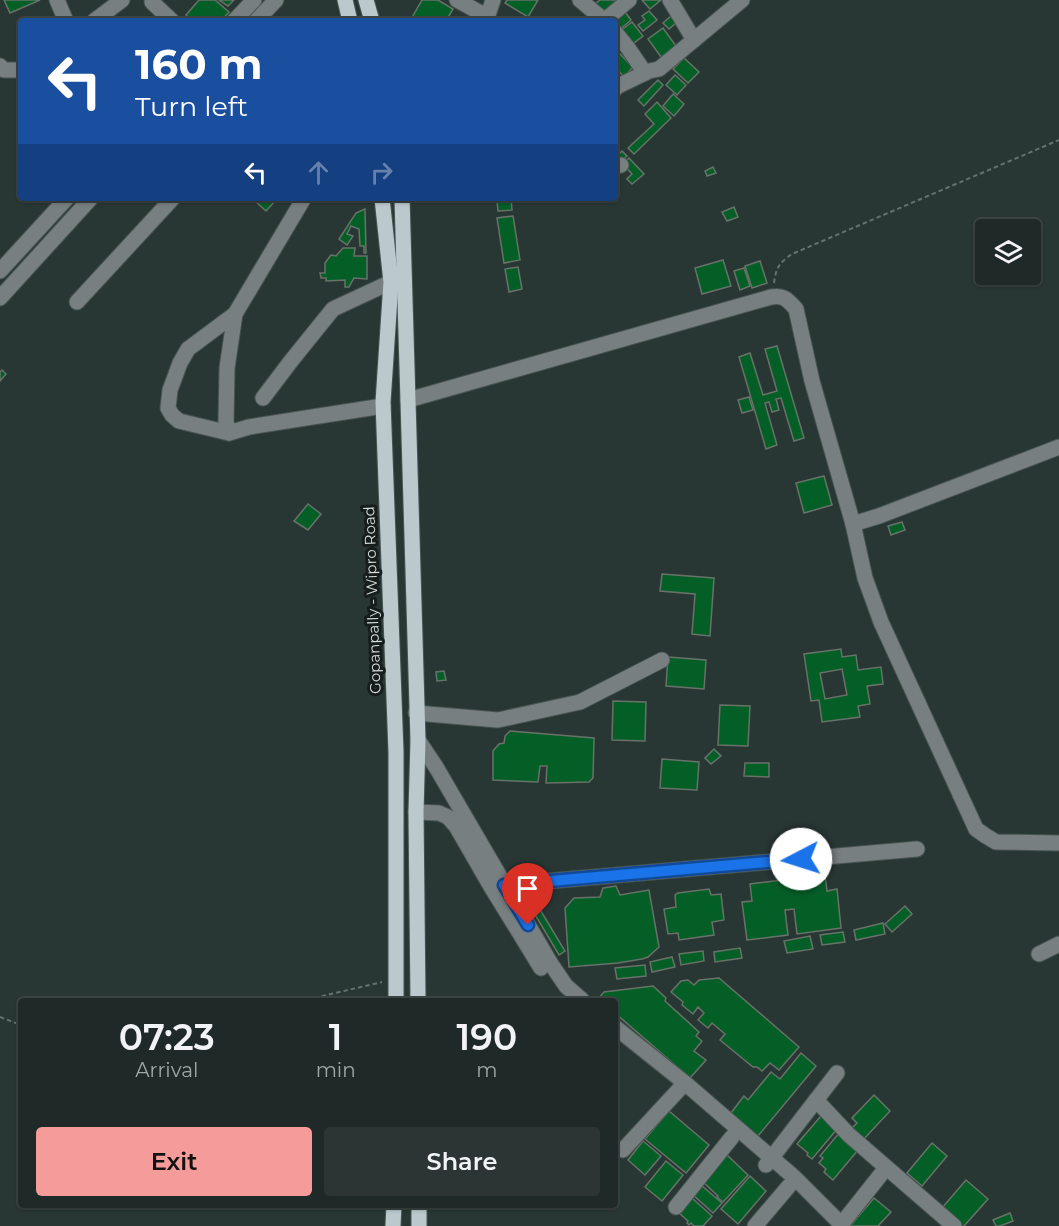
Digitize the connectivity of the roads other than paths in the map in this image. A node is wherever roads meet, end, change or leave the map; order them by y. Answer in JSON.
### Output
{"nodes":[{"id":1,"x":57,"y":0,"type":"edge"},
{"id":2,"x":122,"y":0,"type":"edge"},
{"id":3,"x":254,"y":0,"type":"edge"},
{"id":4,"x":276,"y":0,"type":"edge"},
{"id":5,"x":366,"y":0,"type":"edge"},
{"id":6,"x":457,"y":0,"type":"edge"},
{"id":7,"x":493,"y":0,"type":"edge"},
{"id":8,"x":580,"y":0,"type":"edge"},
{"id":9,"x":629,"y":0,"type":"edge"},
{"id":10,"x":670,"y":0,"type":"edge"},
{"id":11,"x":742,"y":0,"type":"edge"},
{"id":12,"x":152,"y":2,"type":"dead end"},
{"id":13,"x":65,"y":18,"type":"edge"},
{"id":14,"x":97,"y":18,"type":"edge"},
{"id":15,"x":169,"y":18,"type":"edge"},
{"id":16,"x":237,"y":18,"type":"edge"},
{"id":17,"x":259,"y":18,"type":"edge"},
{"id":18,"x":371,"y":18,"type":"edge"},
{"id":19,"x":485,"y":18,"type":"edge"},
{"id":20,"x":487,"y":18,"type":"edge"},
{"id":21,"x":601,"y":18,"type":"edge"},
{"id":22,"x":608,"y":18,"type":"edge"},
{"id":23,"x":618,"y":36,"type":"edge"},
{"id":24,"x":694,"y":40,"type":"junction"},
{"id":25,"x":0,"y":66,"type":"edge"},
{"id":26,"x":18,"y":70,"type":"edge"},
{"id":27,"x":645,"y":74,"type":"junction"},
{"id":28,"x":618,"y":86,"type":"edge"},
{"id":29,"x":64,"y":201,"type":"edge"},
{"id":30,"x":88,"y":201,"type":"edge"},
{"id":31,"x":170,"y":201,"type":"edge"},
{"id":32,"x":302,"y":201,"type":"edge"},
{"id":33,"x":382,"y":201,"type":"edge"},
{"id":34,"x":402,"y":201,"type":"edge"},
{"id":35,"x":2,"y":265,"type":"edge"},
{"id":36,"x":19,"y":277,"type":"junction"},
{"id":37,"x":391,"y":282,"type":"junction"},
{"id":38,"x":0,"y":298,"type":"edge"},
{"id":39,"x":77,"y":302,"type":"dead end"},
{"id":40,"x":235,"y":314,"type":"junction"},
{"id":41,"x":263,"y":398,"type":"dead end"},
{"id":42,"x":408,"y":399,"type":"junction"},
{"id":43,"x":383,"y":406,"type":"junction"},
{"id":44,"x":229,"y":433,"type":"junction"},
{"id":45,"x":1059,"y":447,"type":"edge"},
{"id":46,"x":853,"y":524,"type":"junction"},
{"id":47,"x":662,"y":660,"type":"dead end"},
{"id":48,"x":416,"y":713,"type":"junction"},
{"id":49,"x":418,"y":740,"type":"junction"},
{"id":50,"x":416,"y":812,"type":"junction"},
{"id":51,"x":1055,"y":843,"type":"edge"},
{"id":52,"x":917,"y":849,"type":"dead end"},
{"id":53,"x":1059,"y":858,"type":"edge"},
{"id":54,"x":504,"y":885,"type":"junction"},
{"id":55,"x":1059,"y":944,"type":"edge"},
{"id":56,"x":1039,"y":954,"type":"dead end"},
{"id":57,"x":396,"y":998,"type":"edge"},
{"id":58,"x":418,"y":998,"type":"edge"},
{"id":59,"x":565,"y":998,"type":"edge"},
{"id":60,"x":580,"y":998,"type":"edge"},
{"id":61,"x":618,"y":1030,"type":"edge"},
{"id":62,"x":618,"y":1042,"type":"edge"},
{"id":63,"x":837,"y":1073,"type":"dead end"},
{"id":64,"x":681,"y":1087,"type":"junction"},
{"id":65,"x":816,"y":1100,"type":"junction"},
{"id":66,"x":732,"y":1137,"type":"junction"},
{"id":67,"x":623,"y":1150,"type":"dead end"},
{"id":68,"x":769,"y":1162,"type":"junction"},
{"id":69,"x":886,"y":1168,"type":"junction"},
{"id":70,"x":789,"y":1186,"type":"junction"},
{"id":71,"x":676,"y":1207,"type":"dead end"},
{"id":72,"x":394,"y":1208,"type":"edge"},
{"id":73,"x":419,"y":1208,"type":"edge"},
{"id":74,"x":393,"y":1226,"type":"edge"},
{"id":75,"x":418,"y":1226,"type":"edge"},
{"id":76,"x":755,"y":1226,"type":"edge"},
{"id":77,"x":840,"y":1226,"type":"edge"},
{"id":78,"x":954,"y":1226,"type":"edge"}],
"edges":[{"from":1,"to":13,"type":"street"},
{"from":2,"to":14,"type":"street"},
{"from":3,"to":16,"type":"street"},
{"from":4,"to":17,"type":"street"},
{"from":5,"to":18,"type":"main road"},
{"from":6,"to":19,"type":"street"},
{"from":7,"to":20,"type":"street"},
{"from":8,"to":21,"type":"street"},
{"from":9,"to":22,"type":"street"},
{"from":10,"to":24,"type":"street"},
{"from":11,"to":24,"type":"street"},
{"from":12,"to":15,"type":"street"},
{"from":23,"to":27,"type":"street"},
{"from":24,"to":27,"type":"street"},
{"from":25,"to":26,"type":"street"},
{"from":27,"to":28,"type":"street"},
{"from":29,"to":35,"type":"street"},
{"from":30,"to":36,"type":"street"},
{"from":31,"to":39,"type":"street"},
{"from":32,"to":40,"type":"street"},
{"from":33,"to":37,"type":"main road","name":"Gopanpally - Wipro Road"},
{"from":34,"to":42,"type":"main road"},
{"from":35,"to":36,"type":"street"},
{"from":36,"to":38,"type":"street"},
{"from":37,"to":41,"type":"street"},
{"from":37,"to":43,"type":"main road","name":"Gopanpally - Wipro Road"},
{"from":40,"to":44,"type":"street"},
{"from":40,"to":44,"type":"street"},
{"from":42,"to":46,"type":"street"},
{"from":42,"to":48,"type":"main road"},
{"from":43,"to":44,"type":"street"},
{"from":43,"to":57,"type":"main road","name":"Gopanpally - Wipro Road"},
{"from":45,"to":46,"type":"street"},
{"from":46,"to":51,"type":"street"},
{"from":47,"to":48,"type":"street"},
{"from":48,"to":49,"type":"main road"},
{"from":49,"to":50,"type":"main road"},
{"from":49,"to":54,"type":"street"},
{"from":50,"to":58,"type":"main road"},
{"from":50,"to":59,"type":"street"},
{"from":51,"to":53,"type":"street"},
{"from":52,"to":54,"type":"street"},
{"from":54,"to":60,"type":"street"},
{"from":55,"to":56,"type":"street"},
{"from":61,"to":64,"type":"street"},
{"from":62,"to":64,"type":"street"},
{"from":63,"to":65,"type":"street"},
{"from":64,"to":66,"type":"street"},
{"from":64,"to":67,"type":"street"},
{"from":64,"to":68,"type":"street"},
{"from":65,"to":68,"type":"street"},
{"from":65,"to":69,"type":"street"},
{"from":66,"to":68,"type":"street"},
{"from":66,"to":71,"type":"street"},
{"from":68,"to":70,"type":"street"},
{"from":68,"to":77,"type":"street"},
{"from":69,"to":77,"type":"street"},
{"from":69,"to":78,"type":"street"},
{"from":70,"to":76,"type":"street"},
{"from":70,"to":77,"type":"street"},
{"from":72,"to":74,"type":"main road"},
{"from":73,"to":75,"type":"main road"}]}
